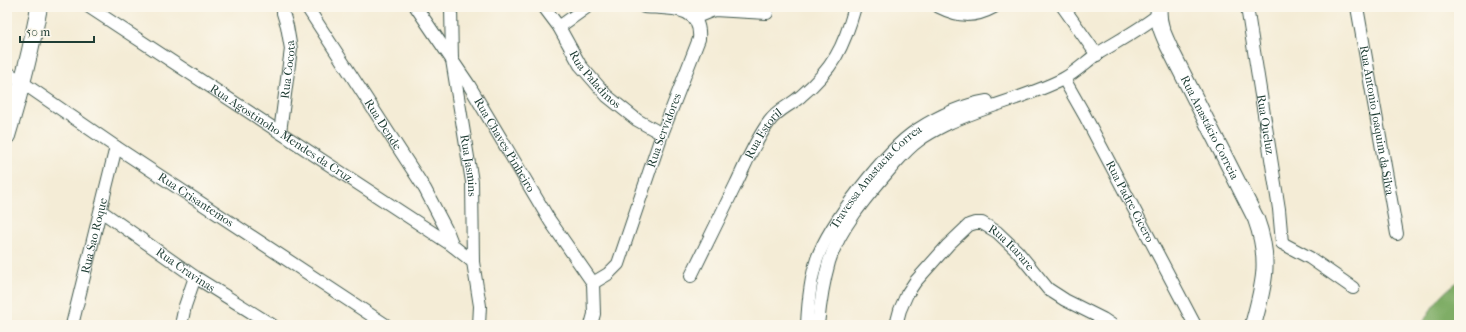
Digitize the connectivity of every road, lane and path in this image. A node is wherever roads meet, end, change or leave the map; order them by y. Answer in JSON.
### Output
{"nodes":[{"id":1,"x":39,"y":7,"type":"edge"},
{"id":2,"x":88,"y":7,"type":"edge"},
{"id":3,"x":307,"y":7,"type":"edge"},
{"id":4,"x":416,"y":7,"type":"edge"},
{"id":5,"x":451,"y":7,"type":"edge"},
{"id":6,"x":544,"y":7,"type":"edge"},
{"id":7,"x":587,"y":7,"type":"edge"},
{"id":8,"x":644,"y":7,"type":"edge"},
{"id":9,"x":854,"y":7,"type":"edge"},
{"id":10,"x":939,"y":7,"type":"edge"},
{"id":11,"x":994,"y":7,"type":"edge"},
{"id":12,"x":1063,"y":7,"type":"edge"},
{"id":13,"x":1247,"y":7,"type":"edge"},
{"id":14,"x":1357,"y":7,"type":"edge"},
{"id":15,"x":280,"y":9,"type":"edge"},
{"id":16,"x":1159,"y":11,"type":"edge"},
{"id":17,"x":767,"y":13,"type":"dead end"},
{"id":18,"x":694,"y":18,"type":"junction"},
{"id":19,"x":558,"y":26,"type":"junction"},
{"id":20,"x":1097,"y":55,"type":"junction"},
{"id":21,"x":452,"y":60,"type":"junction"},
{"id":22,"x":7,"y":72,"type":"edge"},
{"id":23,"x":1064,"y":78,"type":"junction"},
{"id":24,"x":23,"y":83,"type":"junction"},
{"id":25,"x":1016,"y":98,"type":"junction"},
{"id":26,"x":280,"y":132,"type":"junction"},
{"id":27,"x":662,"y":134,"type":"junction"},
{"id":28,"x":7,"y":136,"type":"edge"},
{"id":29,"x":116,"y":147,"type":"junction"},
{"id":30,"x":101,"y":211,"type":"junction"},
{"id":31,"x":1397,"y":234,"type":"dead end"},
{"id":32,"x":1282,"y":243,"type":"junction"},
{"id":33,"x":453,"y":246,"type":"junction"},
{"id":34,"x":1264,"y":248,"type":"junction"},
{"id":35,"x":473,"y":262,"type":"junction"},
{"id":36,"x":195,"y":276,"type":"junction"},
{"id":37,"x":691,"y":276,"type":"dead end"},
{"id":38,"x":593,"y":283,"type":"junction"},
{"id":39,"x":1353,"y":288,"type":"dead end"},
{"id":40,"x":72,"y":325,"type":"edge"},
{"id":41,"x":181,"y":325,"type":"edge"},
{"id":42,"x":272,"y":325,"type":"edge"},
{"id":43,"x":386,"y":325,"type":"edge"},
{"id":44,"x":479,"y":325,"type":"edge"},
{"id":45,"x":591,"y":325,"type":"edge"},
{"id":46,"x":807,"y":325,"type":"edge"},
{"id":47,"x":818,"y":325,"type":"edge"},
{"id":48,"x":896,"y":325,"type":"edge"},
{"id":49,"x":1112,"y":325,"type":"edge"},
{"id":50,"x":1195,"y":325,"type":"edge"},
{"id":51,"x":1253,"y":325,"type":"edge"}],
"edges":[{"from":1,"to":24,"type":"main road"},
{"from":2,"to":26,"type":"street","name":"Rua Agostinoho Mendes da Cruz"},
{"from":3,"to":33,"type":"street","name":"Rua Dende"},
{"from":4,"to":21,"type":"street","name":"Rua Chaves Pinheiro"},
{"from":5,"to":21,"type":"street","name":"Rua Jasmins"},
{"from":6,"to":19,"type":"street","name":"Rua Paladinos"},
{"from":7,"to":19,"type":"street"},
{"from":8,"to":18,"type":"street"},
{"from":9,"to":37,"type":"street","name":"Rua Estoril"},
{"from":10,"to":11,"type":"street"},
{"from":12,"to":20,"type":"street"},
{"from":13,"to":32,"type":"street","name":"Rua Queluz"},
{"from":14,"to":31,"type":"street","name":"Rua Antonio Joaquim da Silva"},
{"from":15,"to":26,"type":"street","name":"Rua Cocota"},
{"from":16,"to":20,"type":"street","name":"Travessa Anastacia Correa"},
{"from":16,"to":34,"type":"main road","name":"Rua Anastácio Correia"},
{"from":17,"to":18,"type":"street"},
{"from":18,"to":27,"type":"street","name":"Rua Servidores"},
{"from":19,"to":27,"type":"street","name":"Rua Paladinos"},
{"from":20,"to":23,"type":"street","name":"Travessa Anastacia Correa"},
{"from":21,"to":35,"type":"street","name":"Rua Jasmins"},
{"from":21,"to":38,"type":"street","name":"Rua Chaves Pinheiro"},
{"from":22,"to":24,"type":"street","name":"Rua Crisantemos"},
{"from":23,"to":25,"type":"street","name":"Travessa Anastacia Correa"},
{"from":23,"to":50,"type":"street","name":"Rua Padre Cicero"},
{"from":24,"to":28,"type":"main road"},
{"from":24,"to":29,"type":"street","name":"Rua Crisantemos"},
{"from":25,"to":46,"type":"street","name":"Travessa Anastacia Correa"},
{"from":25,"to":47,"type":"street","name":"Travessa Anastacia Correa"},
{"from":26,"to":33,"type":"street","name":"Rua Agostinoho Mendes da Cruz"},
{"from":27,"to":38,"type":"street","name":"Rua Servidores"},
{"from":29,"to":30,"type":"street","name":"Rua Sao Roque"},
{"from":29,"to":43,"type":"street","name":"Rua Crisantemos"},
{"from":30,"to":36,"type":"street","name":"Rua Cravinas"},
{"from":30,"to":40,"type":"street","name":"Rua Sao Roque"},
{"from":32,"to":34,"type":"street"},
{"from":32,"to":39,"type":"street"},
{"from":33,"to":35,"type":"street","name":"Rua Agostinoho Mendes da Cruz"},
{"from":34,"to":51,"type":"main road","name":"Rua Anastácio Correia"},
{"from":35,"to":44,"type":"street","name":"Rua Jasmins"},
{"from":36,"to":41,"type":"street"},
{"from":36,"to":42,"type":"street","name":"Rua Cravinas"},
{"from":38,"to":45,"type":"street"},
{"from":48,"to":49,"type":"street","name":"Rua Itarare"}]}
